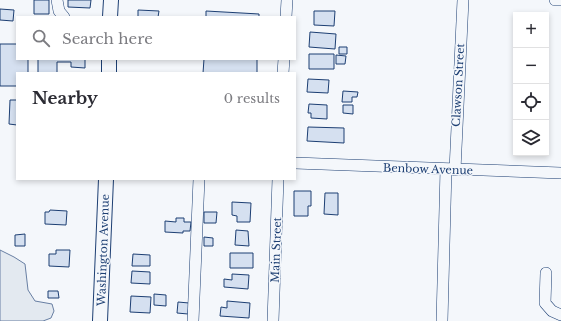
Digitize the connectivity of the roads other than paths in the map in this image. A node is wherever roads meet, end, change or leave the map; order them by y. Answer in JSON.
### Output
{"nodes":[{"id":1,"x":57,"y":0,"type":"edge"},
{"id":2,"x":111,"y":0,"type":"edge"},
{"id":3,"x":287,"y":0,"type":"edge"},
{"id":4,"x":463,"y":0,"type":"edge"},
{"id":5,"x":555,"y":0,"type":"edge"},
{"id":6,"x":561,"y":0,"type":"edge"},
{"id":7,"x":63,"y":16,"type":"edge"},
{"id":8,"x":110,"y":16,"type":"edge"},
{"id":9,"x":286,"y":16,"type":"edge"},
{"id":10,"x":109,"y":60,"type":"edge"},
{"id":11,"x":284,"y":60,"type":"edge"},
{"id":12,"x":109,"y":72,"type":"edge"},
{"id":13,"x":283,"y":72,"type":"edge"},
{"id":14,"x":296,"y":164,"type":"edge"},
{"id":15,"x":450,"y":169,"type":"junction"},
{"id":16,"x":561,"y":173,"type":"edge"},
{"id":17,"x":106,"y":180,"type":"edge"},
{"id":18,"x":199,"y":180,"type":"edge"},
{"id":19,"x":278,"y":180,"type":"edge"},
{"id":20,"x":546,"y":273,"type":"dead end"},
{"id":21,"x":561,"y":315,"type":"edge"},
{"id":22,"x":100,"y":321,"type":"edge"},
{"id":23,"x":193,"y":321,"type":"edge"},
{"id":24,"x":273,"y":321,"type":"edge"},
{"id":25,"x":442,"y":321,"type":"edge"}],
"edges":[{"from":1,"to":7,"type":"street"},
{"from":2,"to":8,"type":"main road"},
{"from":3,"to":9,"type":"street"},
{"from":4,"to":15,"type":"street","name":"Clawson Street"},
{"from":5,"to":6,"type":"street"},
{"from":10,"to":12,"type":"main road"},
{"from":11,"to":13,"type":"street"},
{"from":14,"to":15,"type":"street","name":"Benbow Avenue"},
{"from":15,"to":16,"type":"street","name":"Benbow Avenue"},
{"from":15,"to":25,"type":"street","name":"Clawson Street"},
{"from":17,"to":22,"type":"main road","name":"Washington Avenue"},
{"from":18,"to":23,"type":"street"},
{"from":19,"to":24,"type":"street","name":"Main Street"},
{"from":20,"to":21,"type":"street"}]}
